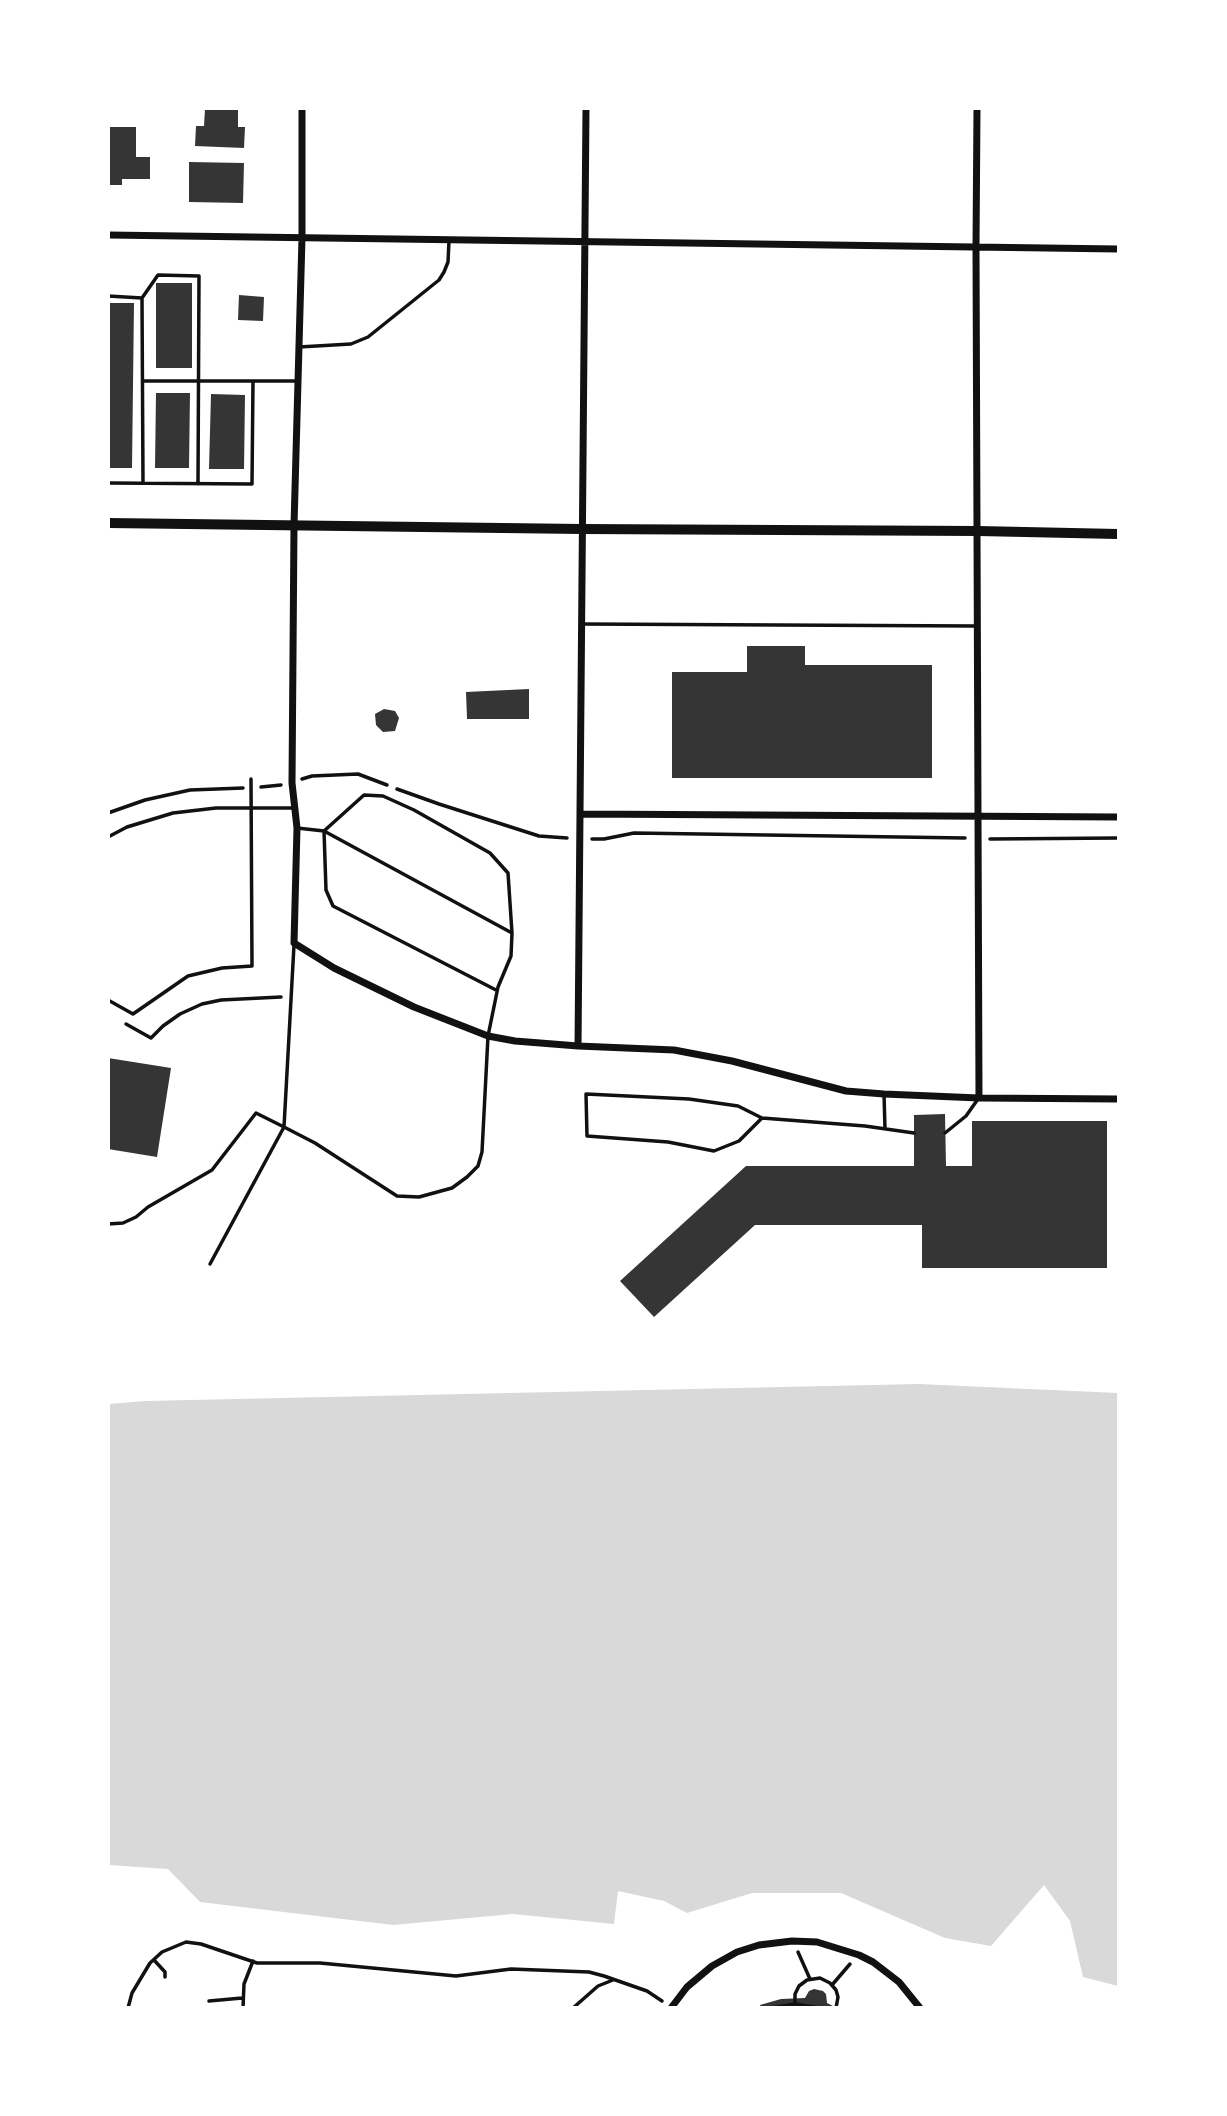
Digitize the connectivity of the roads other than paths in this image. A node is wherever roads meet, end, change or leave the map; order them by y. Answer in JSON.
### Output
{"nodes":[{"id":1,"x":302,"y":108,"type":"edge"},
{"id":2,"x":586,"y":108,"type":"edge"},
{"id":3,"x":977,"y":108,"type":"edge"},
{"id":4,"x":108,"y":235,"type":"edge"},
{"id":5,"x":302,"y":238,"type":"junction"},
{"id":6,"x":449,"y":239,"type":"junction"},
{"id":7,"x":584,"y":241,"type":"junction"},
{"id":8,"x":976,"y":247,"type":"junction"},
{"id":9,"x":1118,"y":249,"type":"edge"},
{"id":10,"x":108,"y":296,"type":"edge"},
{"id":11,"x":142,"y":298,"type":"junction"},
{"id":12,"x":299,"y":347,"type":"junction"},
{"id":13,"x":144,"y":381,"type":"junction"},
{"id":14,"x":199,"y":381,"type":"junction"},
{"id":15,"x":253,"y":381,"type":"junction"},
{"id":16,"x":298,"y":381,"type":"junction"},
{"id":17,"x":108,"y":483,"type":"edge"},
{"id":18,"x":143,"y":483,"type":"junction"},
{"id":19,"x":198,"y":484,"type":"junction"},
{"id":20,"x":108,"y":523,"type":"edge"},
{"id":21,"x":294,"y":525,"type":"junction"},
{"id":22,"x":581,"y":529,"type":"junction"},
{"id":23,"x":978,"y":531,"type":"junction"},
{"id":24,"x":1118,"y":534,"type":"edge"},
{"id":25,"x":582,"y":624,"type":"junction"},
{"id":26,"x":978,"y":625,"type":"junction"},
{"id":27,"x":251,"y":779,"type":"dead end"},
{"id":28,"x":252,"y":808,"type":"junction"},
{"id":29,"x":295,"y":808,"type":"junction"},
{"id":30,"x":580,"y":814,"type":"junction"},
{"id":31,"x":978,"y":815,"type":"junction"},
{"id":32,"x":1118,"y":817,"type":"edge"},
{"id":33,"x":297,"y":828,"type":"junction"},
{"id":34,"x":324,"y":831,"type":"junction"},
{"id":35,"x":108,"y":837,"type":"edge"},
{"id":36,"x":512,"y":933,"type":"junction"},
{"id":37,"x":294,"y":943,"type":"junction"},
{"id":38,"x":497,"y":990,"type":"junction"},
{"id":39,"x":108,"y":1000,"type":"edge"},
{"id":40,"x":488,"y":1037,"type":"junction"},
{"id":41,"x":578,"y":1046,"type":"junction"},
{"id":42,"x":884,"y":1094,"type":"junction"},
{"id":43,"x":979,"y":1098,"type":"junction"},
{"id":44,"x":1118,"y":1099,"type":"edge"},
{"id":45,"x":762,"y":1118,"type":"junction"},
{"id":46,"x":284,"y":1127,"type":"junction"},
{"id":47,"x":885,"y":1129,"type":"junction"},
{"id":48,"x":914,"y":1133,"type":"dead end"},
{"id":49,"x":945,"y":1133,"type":"dead end"},
{"id":50,"x":108,"y":1224,"type":"edge"},
{"id":51,"x":210,"y":1264,"type":"dead end"},
{"id":52,"x":671,"y":2007,"type":"edge"},
{"id":53,"x":920,"y":2007,"type":"edge"}],
"edges":[{"from":1,"to":5,"type":"street"},
{"from":2,"to":7,"type":"street"},
{"from":3,"to":8,"type":"street"},
{"from":4,"to":5,"type":"street"},
{"from":5,"to":6,"type":"street"},
{"from":5,"to":12,"type":"street"},
{"from":6,"to":7,"type":"street"},
{"from":6,"to":12,"type":"lane"},
{"from":7,"to":8,"type":"street"},
{"from":7,"to":22,"type":"street"},
{"from":8,"to":9,"type":"street"},
{"from":8,"to":23,"type":"street"},
{"from":10,"to":11,"type":"lane"},
{"from":11,"to":13,"type":"lane"},
{"from":11,"to":14,"type":"lane"},
{"from":12,"to":16,"type":"street"},
{"from":13,"to":14,"type":"lane"},
{"from":13,"to":18,"type":"lane"},
{"from":14,"to":15,"type":"lane"},
{"from":14,"to":19,"type":"lane"},
{"from":15,"to":16,"type":"lane"},
{"from":15,"to":19,"type":"lane"},
{"from":16,"to":21,"type":"street"},
{"from":17,"to":18,"type":"lane"},
{"from":18,"to":19,"type":"lane"},
{"from":20,"to":21,"type":"main road"},
{"from":21,"to":22,"type":"main road"},
{"from":21,"to":29,"type":"street"},
{"from":22,"to":23,"type":"main road"},
{"from":22,"to":25,"type":"street"},
{"from":23,"to":24,"type":"main road"},
{"from":23,"to":26,"type":"street"},
{"from":25,"to":26,"type":"lane"},
{"from":25,"to":30,"type":"street"},
{"from":26,"to":31,"type":"street"},
{"from":27,"to":28,"type":"lane"},
{"from":28,"to":29,"type":"lane"},
{"from":28,"to":35,"type":"lane"},
{"from":28,"to":39,"type":"lane"},
{"from":29,"to":33,"type":"street"},
{"from":30,"to":31,"type":"street"},
{"from":30,"to":41,"type":"street"},
{"from":31,"to":32,"type":"street"},
{"from":31,"to":43,"type":"street"},
{"from":33,"to":34,"type":"lane"},
{"from":33,"to":37,"type":"street"},
{"from":34,"to":36,"type":"lane"},
{"from":34,"to":36,"type":"lane"},
{"from":34,"to":38,"type":"lane"},
{"from":36,"to":38,"type":"lane"},
{"from":37,"to":40,"type":"street"},
{"from":37,"to":46,"type":"lane"},
{"from":38,"to":40,"type":"lane"},
{"from":40,"to":41,"type":"street"},
{"from":40,"to":46,"type":"lane"},
{"from":41,"to":42,"type":"street"},
{"from":42,"to":43,"type":"street"},
{"from":42,"to":47,"type":"lane"},
{"from":43,"to":44,"type":"street"},
{"from":43,"to":49,"type":"lane"},
{"from":45,"to":45,"type":"lane"},
{"from":45,"to":47,"type":"lane"},
{"from":46,"to":50,"type":"lane"},
{"from":46,"to":51,"type":"lane"},
{"from":47,"to":48,"type":"lane"},
{"from":52,"to":53,"type":"street"}]}
